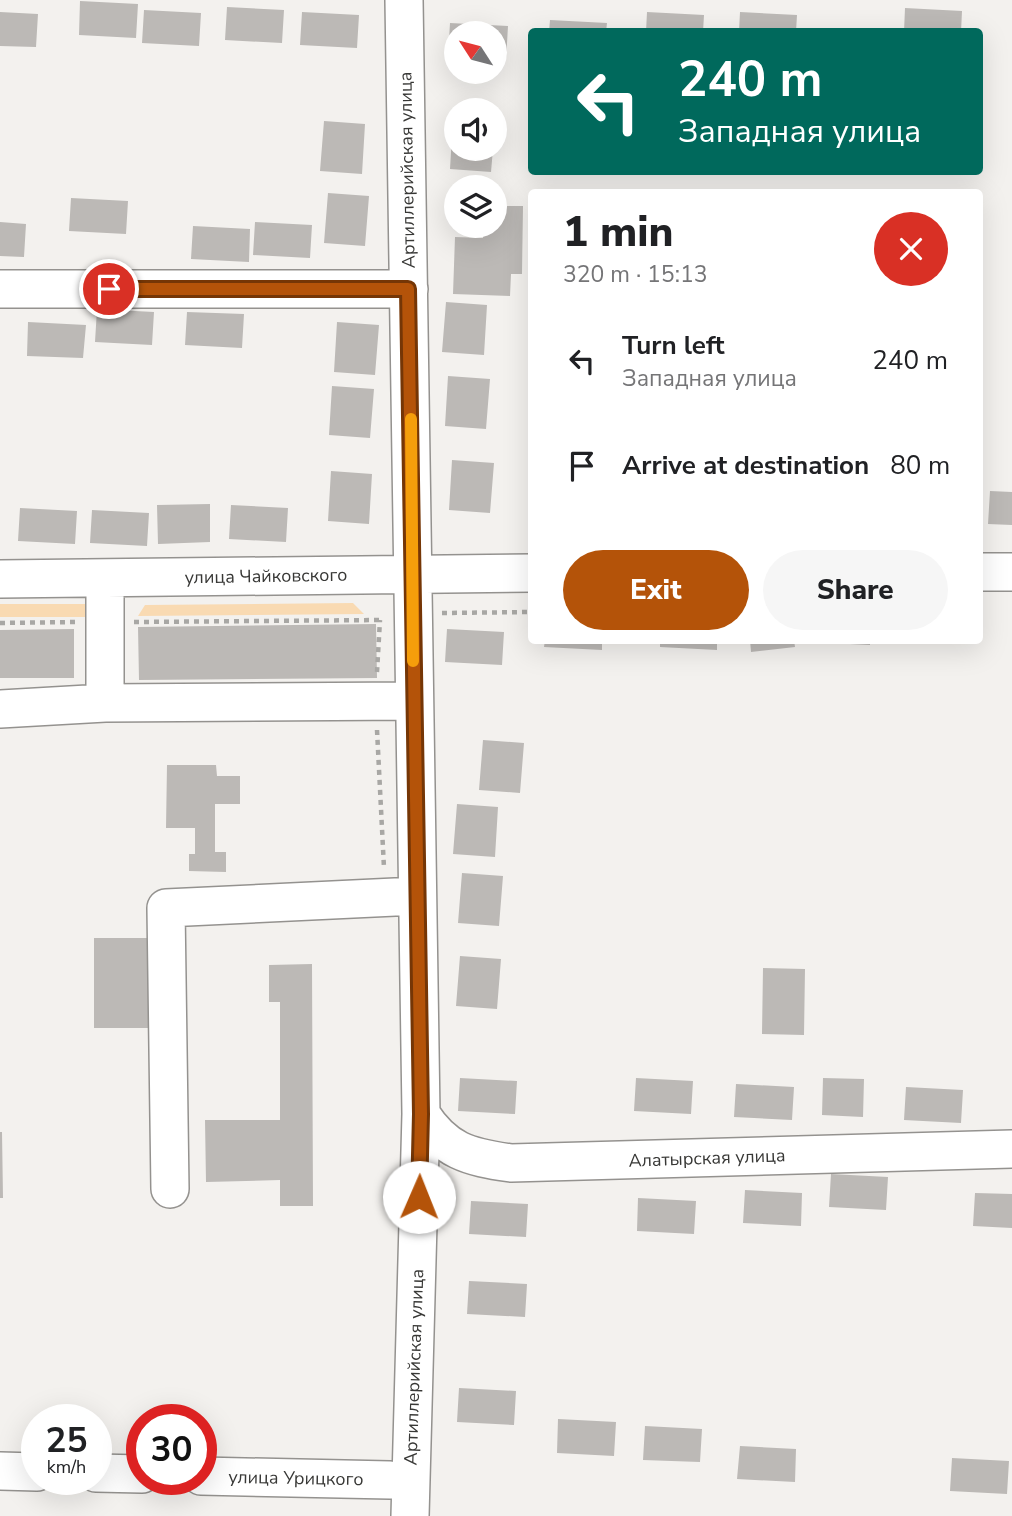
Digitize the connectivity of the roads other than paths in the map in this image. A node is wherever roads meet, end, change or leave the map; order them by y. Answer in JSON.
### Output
{"nodes":[{"id":1,"x":404,"y":0,"type":"edge"},
{"id":2,"x":0,"y":289,"type":"edge"},
{"id":3,"x":408,"y":289,"type":"junction"},
{"id":4,"x":983,"y":572,"type":"edge"},
{"id":5,"x":1012,"y":572,"type":"edge"},
{"id":6,"x":528,"y":573,"type":"edge"},
{"id":7,"x":413,"y":574,"type":"junction"},
{"id":8,"x":104,"y":578,"type":"junction"},
{"id":9,"x":0,"y":579,"type":"edge"},
{"id":10,"x":412,"y":701,"type":"junction"},
{"id":11,"x":106,"y":703,"type":"junction"},
{"id":12,"x":0,"y":709,"type":"edge"},
{"id":13,"x":401,"y":897,"type":"junction"},
{"id":14,"x":421,"y":1114,"type":"junction"},
{"id":15,"x":1012,"y":1149,"type":"edge"},
{"id":16,"x":170,"y":1189,"type":"dead end"},
{"id":17,"x":0,"y":1471,"type":"edge"},
{"id":18,"x":21,"y":1472,"type":"edge"},
{"id":19,"x":217,"y":1476,"type":"edge"},
{"id":20,"x":390,"y":1480,"type":"dead end"},
{"id":21,"x":410,"y":1516,"type":"edge"}],
"edges":[{"from":1,"to":3,"type":"street","name":"Артиллерийская улица"},
{"from":2,"to":3,"type":"street"},
{"from":3,"to":7,"type":"street","name":"Артиллерийская улица"},
{"from":4,"to":5,"type":"street"},
{"from":6,"to":7,"type":"street","name":"улица Чайковского"},
{"from":7,"to":8,"type":"street","name":"улица Чайковского"},
{"from":7,"to":10,"type":"street","name":"Артиллерийская улица"},
{"from":8,"to":9,"type":"street","name":"улица Чайковского"},
{"from":8,"to":11,"type":"street"},
{"from":10,"to":11,"type":"street"},
{"from":10,"to":13,"type":"street","name":"Артиллерийская улица"},
{"from":11,"to":12,"type":"street"},
{"from":13,"to":14,"type":"street","name":"Артиллерийская улица"},
{"from":13,"to":16,"type":"street"},
{"from":14,"to":15,"type":"street","name":"Алатырская улица"},
{"from":14,"to":21,"type":"street","name":"Артиллерийская улица"},
{"from":17,"to":18,"type":"street"},
{"from":19,"to":20,"type":"street","name":"улица Урицкого"}]}
